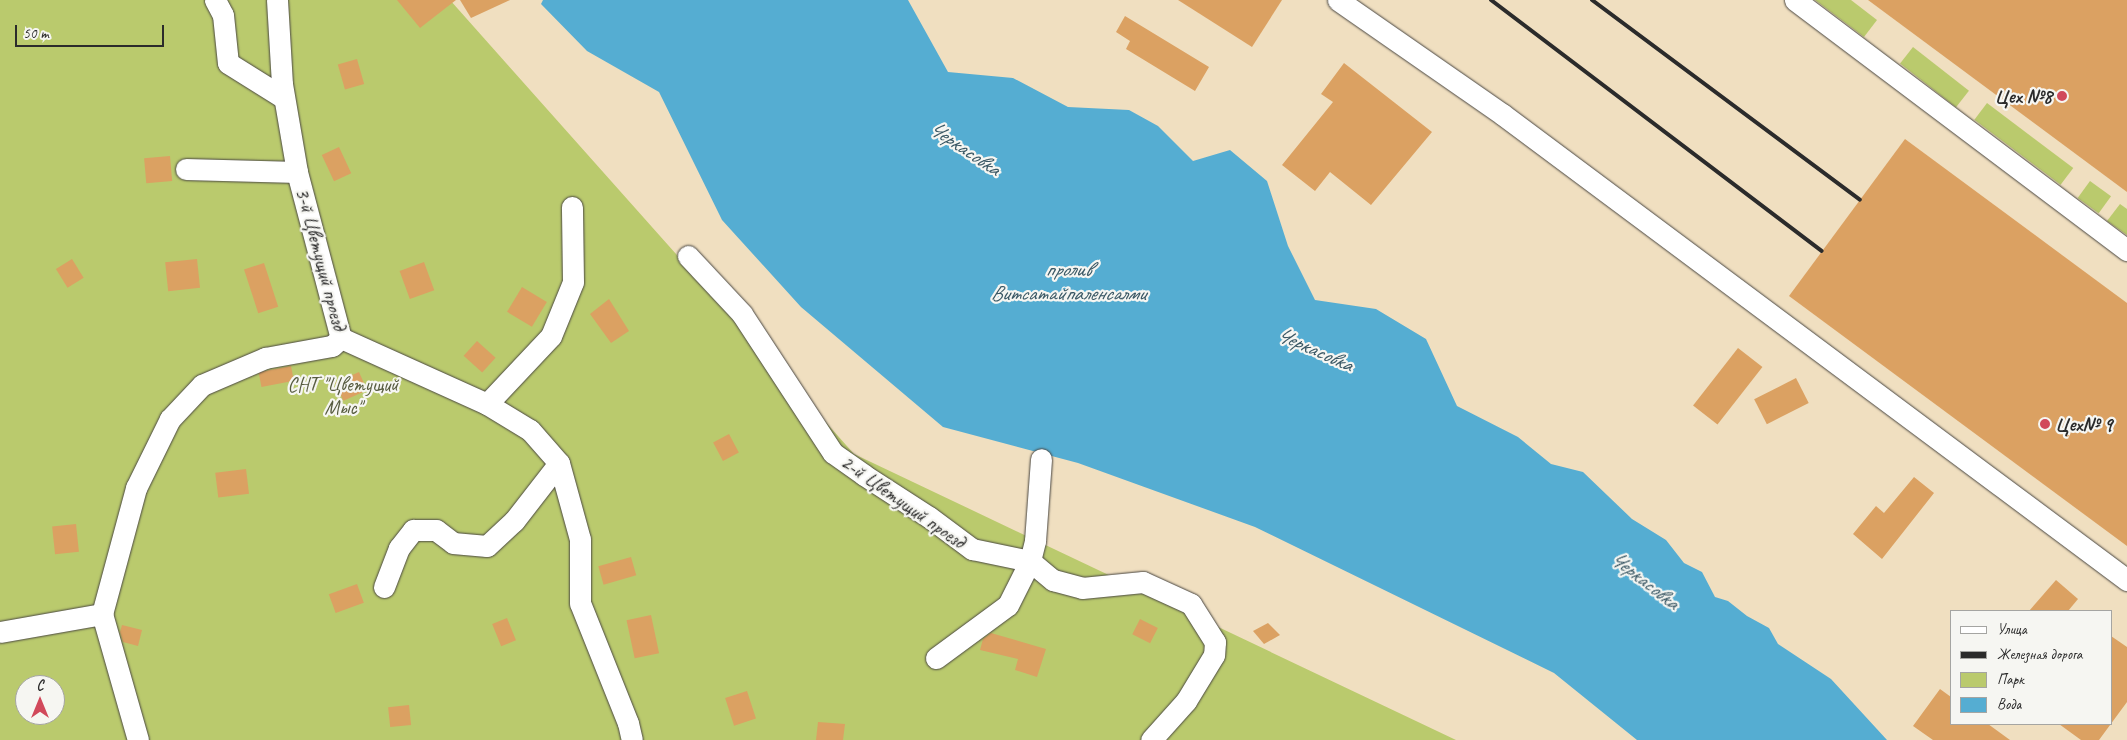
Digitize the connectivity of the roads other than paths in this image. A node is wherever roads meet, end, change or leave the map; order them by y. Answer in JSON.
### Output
{"nodes":[{"id":1,"x":215,"y":0,"type":"edge"},
{"id":2,"x":278,"y":0,"type":"edge"},
{"id":3,"x":1338,"y":0,"type":"edge"},
{"id":4,"x":1795,"y":0,"type":"edge"},
{"id":5,"x":284,"y":98,"type":"junction"},
{"id":6,"x":186,"y":169,"type":"dead end"},
{"id":7,"x":297,"y":172,"type":"junction"},
{"id":8,"x":572,"y":207,"type":"dead end"},
{"id":9,"x":2127,"y":250,"type":"edge"},
{"id":10,"x":688,"y":256,"type":"dead end"},
{"id":11,"x":341,"y":338,"type":"junction"},
{"id":12,"x":487,"y":404,"type":"junction"},
{"id":13,"x":1041,"y":459,"type":"dead end"},
{"id":14,"x":559,"y":463,"type":"junction"},
{"id":15,"x":1030,"y":561,"type":"junction"},
{"id":16,"x":2127,"y":580,"type":"edge"},
{"id":17,"x":384,"y":587,"type":"dead end"},
{"id":18,"x":102,"y":614,"type":"junction"},
{"id":19,"x":0,"y":632,"type":"edge"},
{"id":20,"x":936,"y":658,"type":"dead end"},
{"id":21,"x":138,"y":740,"type":"edge"},
{"id":22,"x":632,"y":740,"type":"edge"},
{"id":23,"x":1151,"y":740,"type":"edge"}],
"edges":[{"from":1,"to":5,"type":"street"},
{"from":2,"to":5,"type":"street","name":"3-й Цветущий проезд"},
{"from":3,"to":16,"type":"street"},
{"from":4,"to":9,"type":"street"},
{"from":5,"to":7,"type":"street","name":"3-й Цветущий проезд"},
{"from":6,"to":7,"type":"street"},
{"from":7,"to":11,"type":"street","name":"3-й Цветущий проезд"},
{"from":8,"to":12,"type":"street"},
{"from":10,"to":15,"type":"street","name":"2-й Цветущий проезд"},
{"from":11,"to":12,"type":"street","name":"3-й Цветущий проезд"},
{"from":11,"to":18,"type":"street"},
{"from":12,"to":14,"type":"street","name":"3-й Цветущий проезд"},
{"from":13,"to":15,"type":"street"},
{"from":14,"to":17,"type":"street"},
{"from":14,"to":22,"type":"street","name":"3-й Цветущий проезд"},
{"from":15,"to":20,"type":"street"},
{"from":15,"to":23,"type":"street","name":"2-й Цветущий проезд"},
{"from":18,"to":19,"type":"street"},
{"from":18,"to":21,"type":"street"}]}
